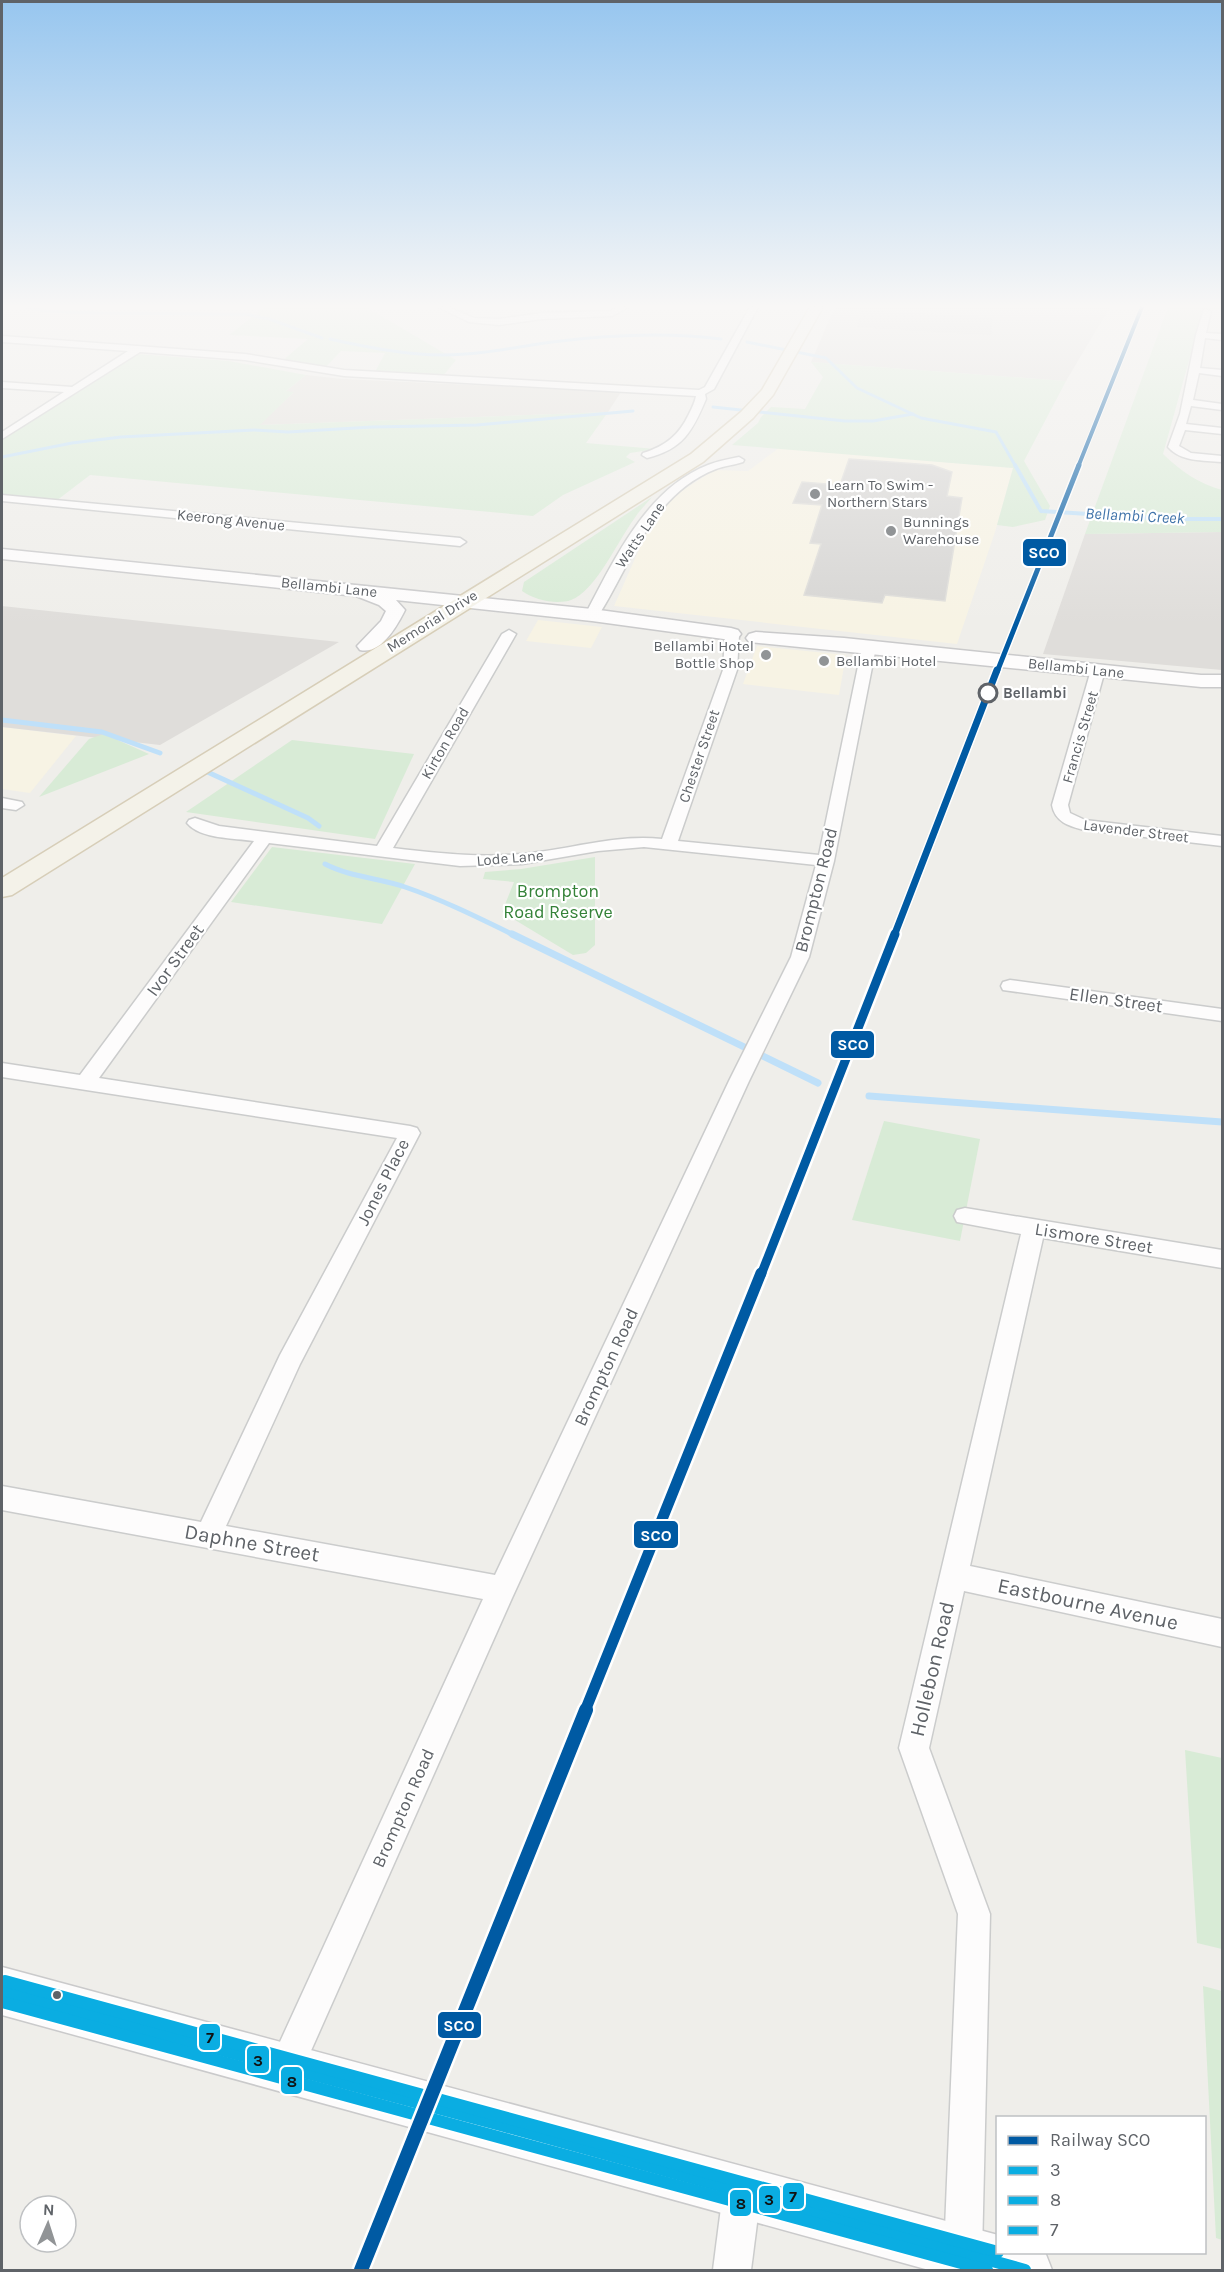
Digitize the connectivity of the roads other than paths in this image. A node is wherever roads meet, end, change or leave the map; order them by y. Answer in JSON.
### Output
{"nodes":[{"id":1,"x":37,"y":413,"type":"edge"},
{"id":2,"x":694,"y":413,"type":"edge"},
{"id":3,"x":737,"y":413,"type":"edge"},
{"id":4,"x":740,"y":413,"type":"edge"},
{"id":5,"x":1186,"y":413,"type":"edge"},
{"id":6,"x":1182,"y":427,"type":"junction"},
{"id":7,"x":1222,"y":431,"type":"edge"},
{"id":8,"x":2,"y":436,"type":"edge"},
{"id":9,"x":647,"y":455,"type":"dead end"},
{"id":10,"x":1222,"y":459,"type":"edge"},
{"id":11,"x":739,"y":460,"type":"dead end"},
{"id":12,"x":2,"y":498,"type":"edge"},
{"id":13,"x":460,"y":542,"type":"dead end"},
{"id":14,"x":2,"y":554,"type":"edge"},
{"id":15,"x":540,"y":555,"type":"junction"},
{"id":16,"x":344,"y":589,"type":"junction"},
{"id":17,"x":454,"y":600,"type":"junction"},
{"id":18,"x":562,"y":612,"type":"junction"},
{"id":19,"x":592,"y":615,"type":"junction"},
{"id":20,"x":734,"y":631,"type":"junction"},
{"id":21,"x":509,"y":634,"type":"dead end"},
{"id":22,"x":757,"y":635,"type":"junction"},
{"id":23,"x":798,"y":637,"type":"junction"},
{"id":24,"x":844,"y":644,"type":"junction"},
{"id":25,"x":366,"y":646,"type":"junction"},
{"id":26,"x":868,"y":647,"type":"junction"},
{"id":27,"x":950,"y":655,"type":"junction"},
{"id":28,"x":730,"y":670,"type":"junction"},
{"id":29,"x":1098,"y":670,"type":"junction"},
{"id":30,"x":1201,"y":681,"type":"junction"},
{"id":31,"x":1222,"y":681,"type":"edge"},
{"id":32,"x":1222,"y":686,"type":"edge"},
{"id":33,"x":1060,"y":805,"type":"joint"},
{"id":34,"x":195,"y":823,"type":"dead end"},
{"id":35,"x":265,"y":837,"type":"junction"},
{"id":36,"x":1222,"y":841,"type":"edge"},
{"id":37,"x":669,"y":843,"type":"junction"},
{"id":38,"x":382,"y":852,"type":"junction"},
{"id":39,"x":825,"y":861,"type":"junction"},
{"id":40,"x":2,"y":867,"type":"edge"},
{"id":41,"x":2,"y":889,"type":"edge"},
{"id":42,"x":1010,"y":986,"type":"dead end"},
{"id":43,"x":1222,"y":1015,"type":"edge"},
{"id":44,"x":2,"y":1070,"type":"edge"},
{"id":45,"x":85,"y":1083,"type":"junction"},
{"id":46,"x":965,"y":1216,"type":"dead end"},
{"id":47,"x":1034,"y":1228,"type":"junction"},
{"id":48,"x":1222,"y":1259,"type":"edge"},
{"id":49,"x":2,"y":1498,"type":"edge"},
{"id":50,"x":208,"y":1535,"type":"junction"},
{"id":51,"x":954,"y":1576,"type":"junction"},
{"id":52,"x":502,"y":1589,"type":"junction"},
{"id":53,"x":1222,"y":1633,"type":"edge"},
{"id":54,"x":2,"y":1991,"type":"edge"},
{"id":55,"x":286,"y":2068,"type":"junction"},
{"id":56,"x":742,"y":2192,"type":"junction"},
{"id":57,"x":963,"y":2253,"type":"junction"},
{"id":58,"x":732,"y":2271,"type":"edge"},
{"id":59,"x":1025,"y":2271,"type":"edge"}],
"edges":[{"from":1,"to":8,"type":"street"},
{"from":2,"to":9,"type":"street"},
{"from":3,"to":17,"type":"main road","name":"Memorial Drive"},
{"from":4,"to":15,"type":"main road","name":"Memorial Drive"},
{"from":5,"to":6,"type":"street"},
{"from":6,"to":7,"type":"street"},
{"from":6,"to":10,"type":"street"},
{"from":11,"to":19,"type":"street","name":"Watts Lane"},
{"from":12,"to":13,"type":"street","name":"Keerong Avenue"},
{"from":14,"to":16,"type":"main road","name":"Bellambi Lane"},
{"from":15,"to":17,"type":"main road","name":"Memorial Drive"},
{"from":15,"to":18,"type":"main road"},
{"from":16,"to":17,"type":"main road","name":"Bellambi Lane"},
{"from":16,"to":25,"type":"main road"},
{"from":17,"to":18,"type":"main road","name":"Bellambi Lane"},
{"from":17,"to":25,"type":"main road","name":"Memorial Drive"},
{"from":17,"to":41,"type":"main road","name":"Memorial Drive"},
{"from":18,"to":19,"type":"main road","name":"Bellambi Lane"},
{"from":19,"to":20,"type":"main road","name":"Bellambi Lane"},
{"from":20,"to":22,"type":"main road"},
{"from":20,"to":28,"type":"street"},
{"from":21,"to":38,"type":"street","name":"Kirton Road"},
{"from":22,"to":23,"type":"main road"},
{"from":22,"to":24,"type":"main road"},
{"from":22,"to":28,"type":"street"},
{"from":23,"to":24,"type":"main road"},
{"from":23,"to":27,"type":"street"},
{"from":24,"to":26,"type":"main road","name":"Bellambi Lane"},
{"from":25,"to":40,"type":"main road","name":"Memorial Drive"},
{"from":26,"to":27,"type":"main road","name":"Bellambi Lane"},
{"from":26,"to":39,"type":"street","name":"Brompton Road"},
{"from":27,"to":29,"type":"main road","name":"Bellambi Lane"},
{"from":28,"to":37,"type":"street","name":"Chester Street"},
{"from":29,"to":30,"type":"main road","name":"Bellambi Lane"},
{"from":29,"to":33,"type":"street","name":"Francis Street"},
{"from":30,"to":31,"type":"main road","name":"Bellambi Lane"},
{"from":30,"to":32,"type":"main road","name":"Bellambi Lane"},
{"from":33,"to":36,"type":"street","name":"Lavender Street"},
{"from":34,"to":35,"type":"street","name":"Lode Lane"},
{"from":35,"to":38,"type":"street","name":"Lode Lane"},
{"from":35,"to":45,"type":"street","name":"Ivor Street"},
{"from":37,"to":38,"type":"street","name":"Lode Lane"},
{"from":37,"to":39,"type":"street","name":"Lode Lane"},
{"from":39,"to":52,"type":"street","name":"Brompton Road"},
{"from":42,"to":43,"type":"street","name":"Ellen Street"},
{"from":44,"to":45,"type":"street","name":"Jones Place"},
{"from":45,"to":50,"type":"street","name":"Jones Place"},
{"from":46,"to":47,"type":"street","name":"Lismore Street"},
{"from":47,"to":48,"type":"street","name":"Lismore Street"},
{"from":47,"to":51,"type":"street","name":"Hollebon Road"},
{"from":49,"to":50,"type":"street","name":"Daphne Street"},
{"from":50,"to":52,"type":"street","name":"Daphne Street"},
{"from":51,"to":53,"type":"street","name":"Eastbourne Avenue"},
{"from":51,"to":57,"type":"street","name":"Hollebon Road"},
{"from":52,"to":55,"type":"street","name":"Brompton Road"},
{"from":54,"to":55,"type":"main road"},
{"from":55,"to":56,"type":"main road"},
{"from":56,"to":57,"type":"main road"},
{"from":56,"to":58,"type":"street"},
{"from":57,"to":59,"type":"main road"}]}
